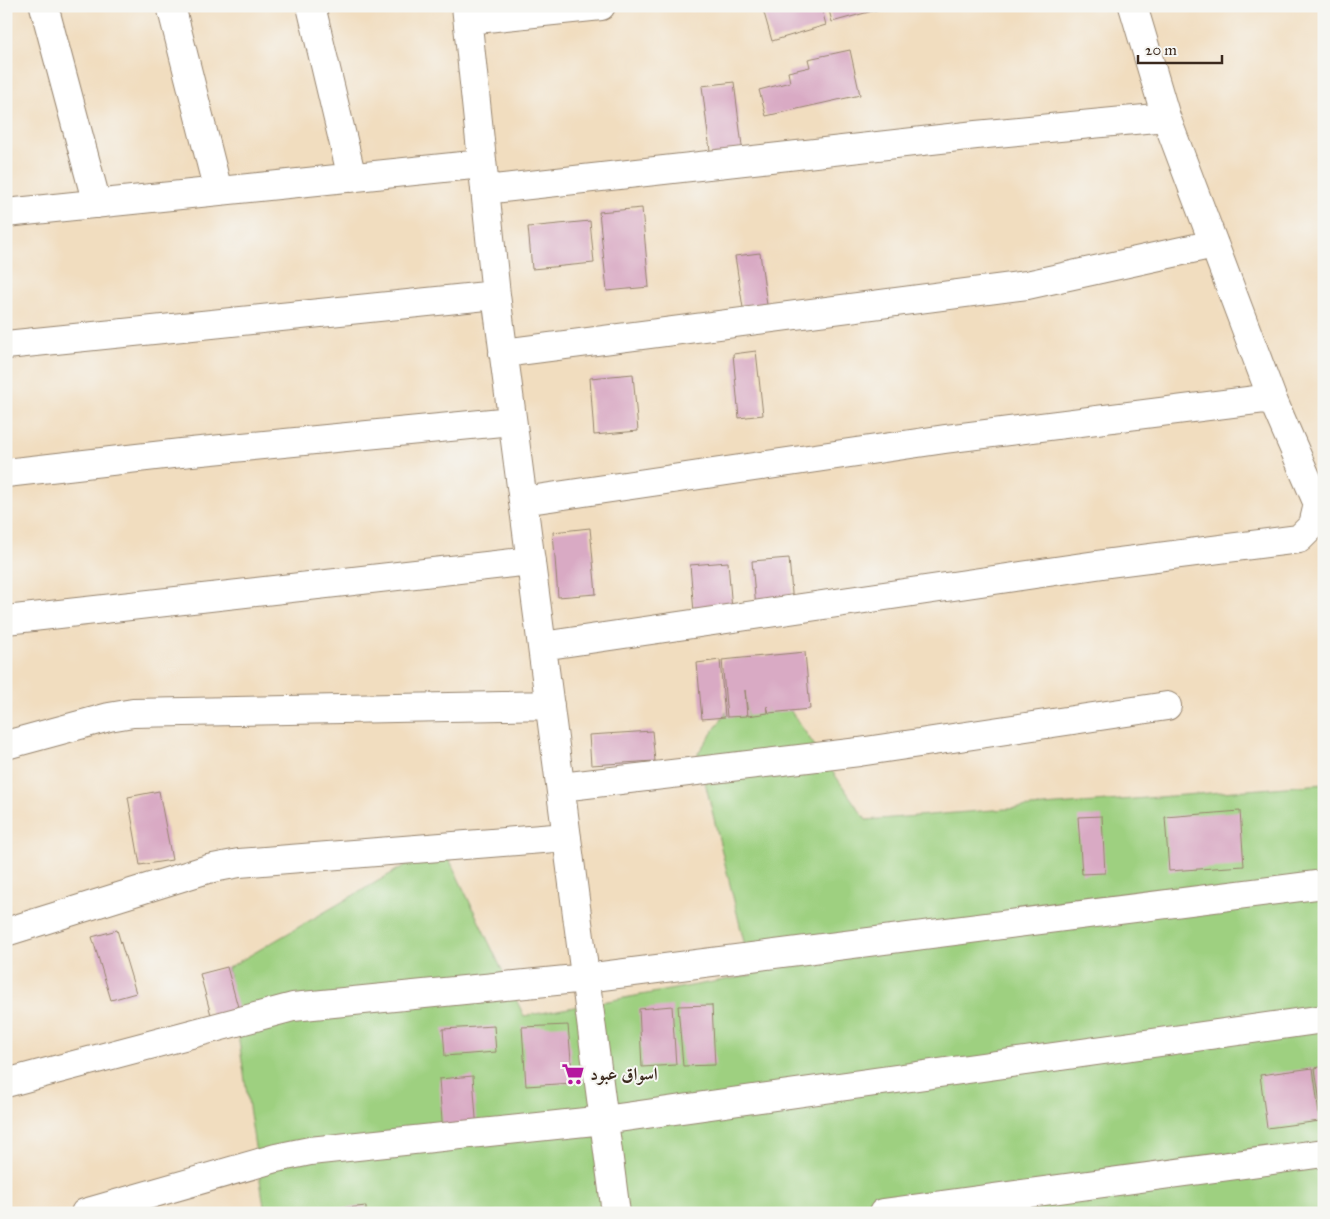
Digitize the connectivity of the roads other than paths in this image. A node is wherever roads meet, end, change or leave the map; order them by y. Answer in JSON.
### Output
{"nodes":[{"id":1,"x":44,"y":6,"type":"edge"},
{"id":2,"x":171,"y":6,"type":"edge"},
{"id":3,"x":311,"y":6,"type":"edge"},
{"id":4,"x":601,"y":6,"type":"edge"},
{"id":5,"x":1133,"y":6,"type":"edge"},
{"id":6,"x":467,"y":13,"type":"edge"},
{"id":7,"x":1166,"y":117,"type":"junction"},
{"id":8,"x":483,"y":177,"type":"junction"},
{"id":9,"x":352,"y":178,"type":"junction"},
{"id":10,"x":218,"y":191,"type":"junction"},
{"id":11,"x":97,"y":204,"type":"junction"},
{"id":12,"x":6,"y":213,"type":"edge"},
{"id":13,"x":1214,"y":244,"type":"junction"},
{"id":14,"x":496,"y":295,"type":"junction"},
{"id":15,"x":6,"y":345,"type":"edge"},
{"id":16,"x":503,"y":353,"type":"junction"},
{"id":17,"x":1272,"y":398,"type":"junction"},
{"id":18,"x":512,"y":421,"type":"junction"},
{"id":19,"x":6,"y":473,"type":"edge"},
{"id":20,"x":523,"y":501,"type":"junction"},
{"id":21,"x":531,"y":561,"type":"junction"},
{"id":22,"x":6,"y":620,"type":"edge"},
{"id":23,"x":542,"y":646,"type":"junction"},
{"id":24,"x":550,"y":705,"type":"junction"},
{"id":25,"x":1167,"y":706,"type":"dead end"},
{"id":26,"x":6,"y":745,"type":"edge"},
{"id":27,"x":561,"y":787,"type":"junction"},
{"id":28,"x":567,"y":837,"type":"junction"},
{"id":29,"x":1324,"y":884,"type":"edge"},
{"id":30,"x":6,"y":932,"type":"edge"},
{"id":31,"x":586,"y":978,"type":"junction"},
{"id":32,"x":1324,"y":1019,"type":"edge"},
{"id":33,"x":6,"y":1083,"type":"edge"},
{"id":34,"x":604,"y":1120,"type":"junction"},
{"id":35,"x":1324,"y":1153,"type":"edge"},
{"id":36,"x":85,"y":1213,"type":"edge"},
{"id":37,"x":616,"y":1213,"type":"edge"},
{"id":38,"x":882,"y":1213,"type":"edge"}],
"edges":[{"from":1,"to":11,"type":"street"},
{"from":2,"to":10,"type":"street"},
{"from":3,"to":9,"type":"street"},
{"from":4,"to":6,"type":"street"},
{"from":5,"to":7,"type":"street"},
{"from":6,"to":8,"type":"street"},
{"from":7,"to":8,"type":"street"},
{"from":7,"to":13,"type":"street"},
{"from":8,"to":9,"type":"street"},
{"from":8,"to":14,"type":"street"},
{"from":9,"to":10,"type":"street"},
{"from":10,"to":11,"type":"street"},
{"from":11,"to":12,"type":"street"},
{"from":13,"to":16,"type":"street"},
{"from":13,"to":17,"type":"street"},
{"from":14,"to":15,"type":"street"},
{"from":14,"to":16,"type":"street"},
{"from":16,"to":18,"type":"street"},
{"from":17,"to":20,"type":"street"},
{"from":17,"to":23,"type":"street"},
{"from":18,"to":19,"type":"street"},
{"from":18,"to":20,"type":"street"},
{"from":20,"to":21,"type":"street"},
{"from":21,"to":22,"type":"street"},
{"from":21,"to":23,"type":"street"},
{"from":23,"to":24,"type":"street"},
{"from":24,"to":26,"type":"street"},
{"from":24,"to":27,"type":"street"},
{"from":25,"to":27,"type":"street"},
{"from":27,"to":28,"type":"street"},
{"from":28,"to":30,"type":"street"},
{"from":28,"to":31,"type":"street"},
{"from":29,"to":31,"type":"street"},
{"from":31,"to":33,"type":"street"},
{"from":31,"to":34,"type":"street"},
{"from":32,"to":34,"type":"street"},
{"from":34,"to":36,"type":"street"},
{"from":34,"to":37,"type":"street"},
{"from":35,"to":38,"type":"street"}]}
